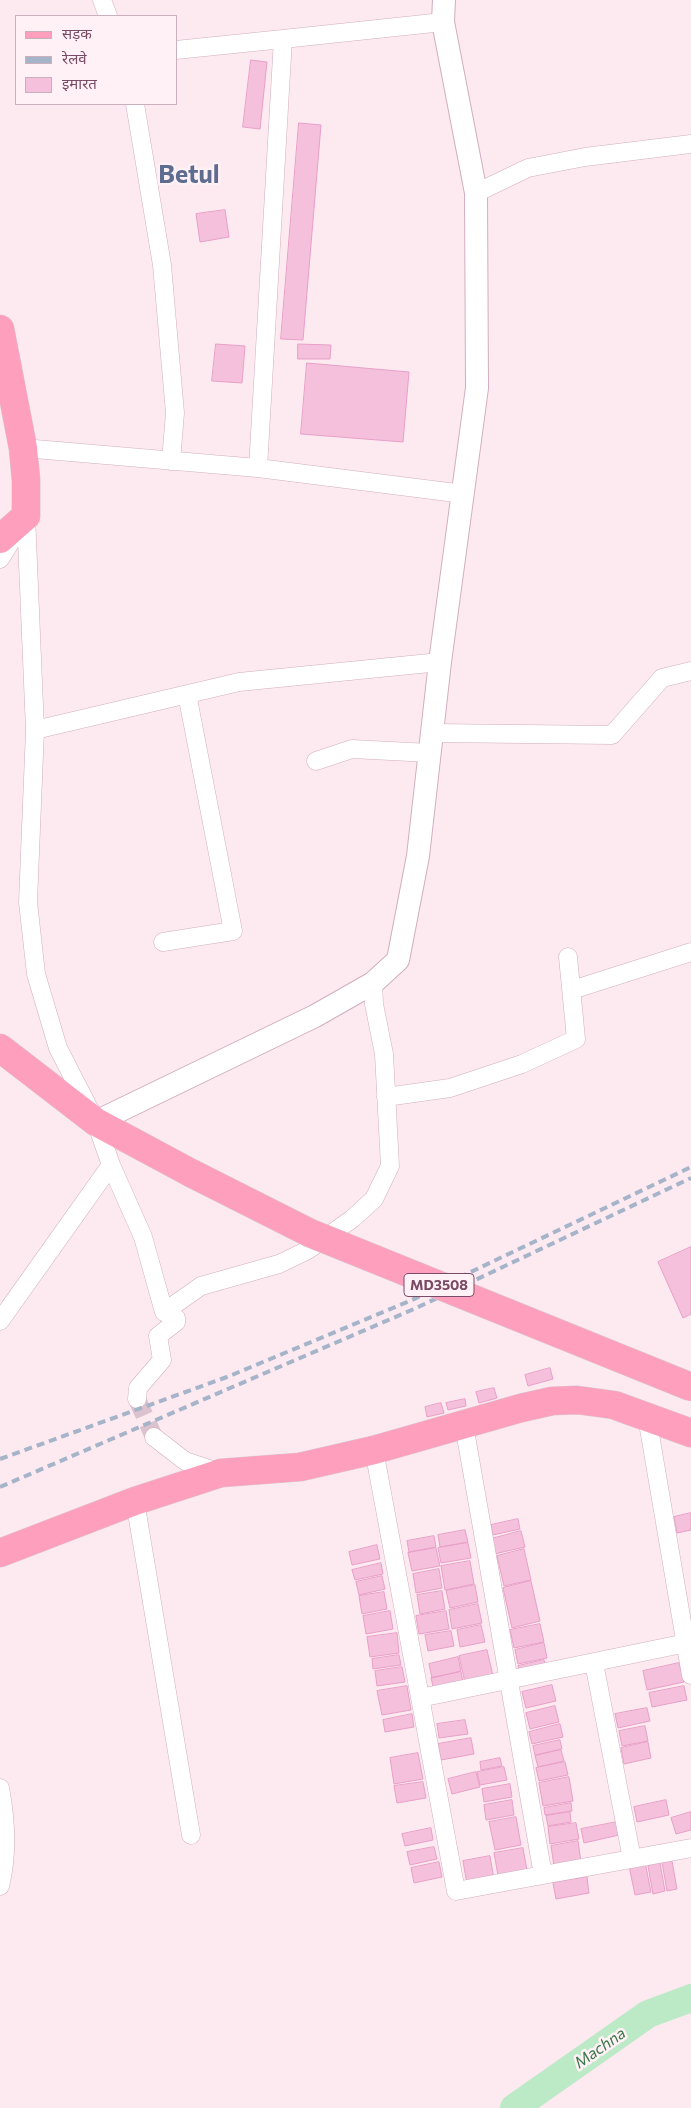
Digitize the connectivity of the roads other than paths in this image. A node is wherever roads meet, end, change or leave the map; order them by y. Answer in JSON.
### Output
{"nodes":[{"id":1,"x":102,"y":0,"type":"edge"},
{"id":2,"x":444,"y":0,"type":"edge"},
{"id":3,"x":108,"y":15,"type":"edge"},
{"id":4,"x":443,"y":22,"type":"junction"},
{"id":5,"x":283,"y":39,"type":"junction"},
{"id":6,"x":178,"y":50,"type":"edge"},
{"id":7,"x":135,"y":105,"type":"edge"},
{"id":8,"x":691,"y":144,"type":"edge"},
{"id":9,"x":476,"y":193,"type":"junction"},
{"id":10,"x":0,"y":328,"type":"edge"},
{"id":11,"x":23,"y":448,"type":"junction"},
{"id":12,"x":171,"y":461,"type":"junction"},
{"id":13,"x":258,"y":468,"type":"junction"},
{"id":14,"x":464,"y":494,"type":"junction"},
{"id":15,"x":26,"y":516,"type":"junction"},
{"id":16,"x":0,"y":539,"type":"edge"},
{"id":17,"x":0,"y":559,"type":"edge"},
{"id":18,"x":440,"y":662,"type":"junction"},
{"id":19,"x":691,"y":671,"type":"edge"},
{"id":20,"x":187,"y":694,"type":"junction"},
{"id":21,"x":35,"y":730,"type":"junction"},
{"id":22,"x":431,"y":743,"type":"junction"},
{"id":23,"x":316,"y":761,"type":"dead end"},
{"id":24,"x":163,"y":942,"type":"dead end"},
{"id":25,"x":691,"y":952,"type":"edge"},
{"id":26,"x":568,"y":957,"type":"dead end"},
{"id":27,"x":373,"y":984,"type":"junction"},
{"id":28,"x":572,"y":990,"type":"junction"},
{"id":29,"x":0,"y":1048,"type":"edge"},
{"id":30,"x":386,"y":1097,"type":"junction"},
{"id":31,"x":96,"y":1122,"type":"junction"},
{"id":32,"x":111,"y":1166,"type":"junction"},
{"id":33,"x":164,"y":1312,"type":"junction"},
{"id":34,"x":0,"y":1321,"type":"edge"},
{"id":35,"x":691,"y":1387,"type":"edge"},
{"id":36,"x":137,"y":1399,"type":"dead end"},
{"id":37,"x":647,"y":1417,"type":"junction"},
{"id":38,"x":464,"y":1425,"type":"junction"},
{"id":39,"x":691,"y":1433,"type":"edge"},
{"id":40,"x":154,"y":1437,"type":"tunnel mouth"},
{"id":41,"x":374,"y":1450,"type":"junction"},
{"id":42,"x":221,"y":1473,"type":"junction"},
{"id":43,"x":135,"y":1501,"type":"junction"},
{"id":44,"x":0,"y":1554,"type":"edge"},
{"id":45,"x":688,"y":1643,"type":"edge"},
{"id":46,"x":594,"y":1663,"type":"junction"},
{"id":47,"x":691,"y":1675,"type":"edge"},
{"id":48,"x":509,"y":1681,"type":"junction"},
{"id":49,"x":420,"y":1698,"type":"junction"},
{"id":50,"x":0,"y":1788,"type":"edge"},
{"id":51,"x":191,"y":1835,"type":"dead end"},
{"id":52,"x":691,"y":1848,"type":"edge"},
{"id":53,"x":632,"y":1859,"type":"junction"},
{"id":54,"x":543,"y":1875,"type":"junction"},
{"id":55,"x":0,"y":1886,"type":"edge"}],
"edges":[{"from":1,"to":3,"type":"street"},
{"from":2,"to":4,"type":"street"},
{"from":4,"to":5,"type":"street"},
{"from":4,"to":9,"type":"street"},
{"from":5,"to":6,"type":"street"},
{"from":5,"to":13,"type":"street"},
{"from":7,"to":12,"type":"street"},
{"from":8,"to":9,"type":"street"},
{"from":9,"to":14,"type":"street"},
{"from":10,"to":11,"type":"main road"},
{"from":11,"to":12,"type":"street"},
{"from":11,"to":15,"type":"main road"},
{"from":12,"to":13,"type":"street"},
{"from":13,"to":14,"type":"street"},
{"from":14,"to":18,"type":"street"},
{"from":15,"to":16,"type":"main road"},
{"from":15,"to":17,"type":"street"},
{"from":15,"to":21,"type":"street"},
{"from":18,"to":20,"type":"street"},
{"from":18,"to":22,"type":"street"},
{"from":19,"to":22,"type":"street"},
{"from":20,"to":21,"type":"street"},
{"from":20,"to":24,"type":"street"},
{"from":21,"to":31,"type":"street"},
{"from":22,"to":23,"type":"street"},
{"from":22,"to":27,"type":"street"},
{"from":25,"to":28,"type":"street"},
{"from":26,"to":28,"type":"street"},
{"from":27,"to":30,"type":"street"},
{"from":27,"to":31,"type":"street"},
{"from":28,"to":30,"type":"street"},
{"from":29,"to":31,"type":"main road","number":"MD3508"},
{"from":30,"to":33,"type":"street"},
{"from":31,"to":32,"type":"street"},
{"from":31,"to":35,"type":"main road","number":"MD3508","bridge":true},
{"from":32,"to":33,"type":"street"},
{"from":32,"to":34,"type":"street"},
{"from":33,"to":36,"type":"street"},
{"from":37,"to":38,"type":"main road"},
{"from":37,"to":39,"type":"main road"},
{"from":37,"to":45,"type":"street"},
{"from":38,"to":41,"type":"main road"},
{"from":38,"to":48,"type":"street"},
{"from":40,"to":42,"type":"street"},
{"from":41,"to":42,"type":"main road"},
{"from":41,"to":49,"type":"street"},
{"from":42,"to":43,"type":"main road"},
{"from":43,"to":44,"type":"main road"},
{"from":43,"to":51,"type":"street"},
{"from":45,"to":46,"type":"street"},
{"from":45,"to":47,"type":"street"},
{"from":46,"to":48,"type":"street"},
{"from":46,"to":53,"type":"street"},
{"from":48,"to":49,"type":"street"},
{"from":48,"to":54,"type":"street"},
{"from":49,"to":54,"type":"street"},
{"from":50,"to":55,"type":"street"},
{"from":52,"to":53,"type":"street"},
{"from":53,"to":54,"type":"street"}]}
